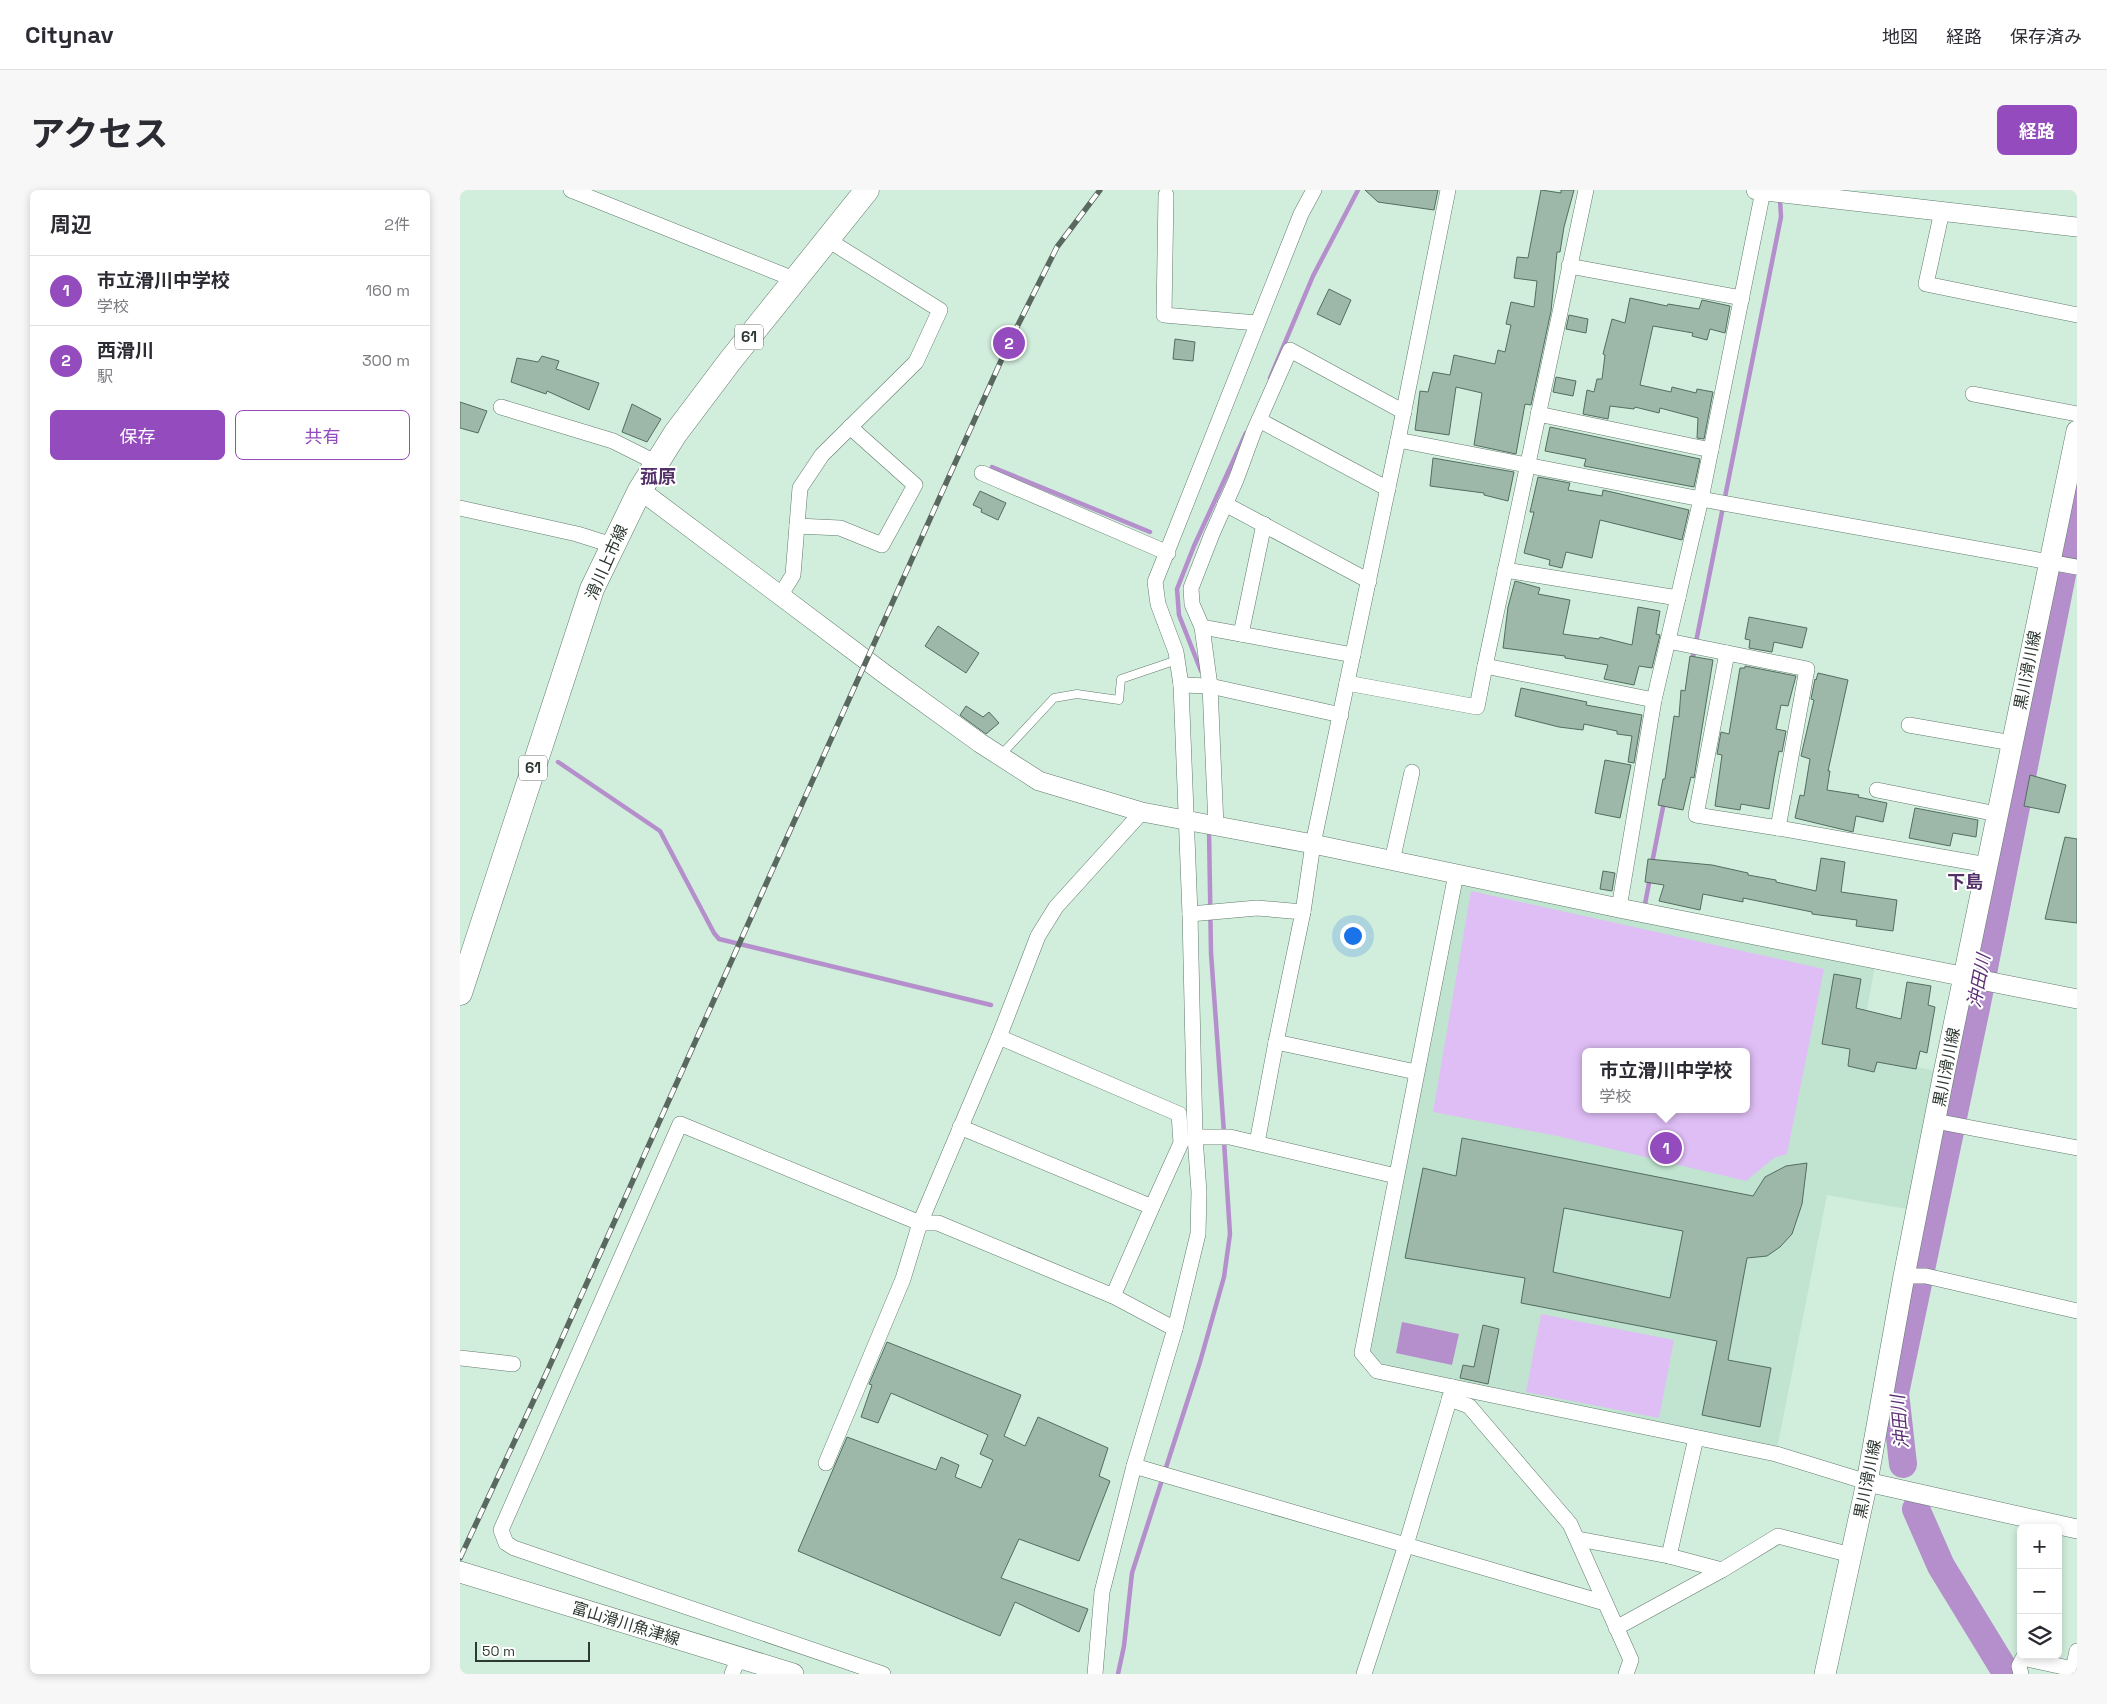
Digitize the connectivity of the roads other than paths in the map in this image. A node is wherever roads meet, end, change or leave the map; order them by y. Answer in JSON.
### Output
{"nodes":[{"id":1,"x":570,"y":190,"type":"edge"},
{"id":2,"x":867,"y":190,"type":"edge"},
{"id":3,"x":1314,"y":190,"type":"edge"},
{"id":4,"x":1448,"y":190,"type":"edge"},
{"id":5,"x":1586,"y":190,"type":"edge"},
{"id":6,"x":1760,"y":190,"type":"edge"},
{"id":7,"x":1789,"y":191,"type":"edge"},
{"id":8,"x":1166,"y":195,"type":"dead end"},
{"id":9,"x":1942,"y":211,"type":"junction"},
{"id":10,"x":2077,"y":226,"type":"edge"},
{"id":11,"x":828,"y":240,"type":"junction"},
{"id":12,"x":1569,"y":266,"type":"junction"},
{"id":13,"x":796,"y":280,"type":"junction"},
{"id":14,"x":1742,"y":298,"type":"junction"},
{"id":15,"x":2077,"y":315,"type":"edge"},
{"id":16,"x":1257,"y":324,"type":"junction"},
{"id":17,"x":1973,"y":394,"type":"dead end"},
{"id":18,"x":501,"y":406,"type":"dead end"},
{"id":19,"x":1404,"y":412,"type":"junction"},
{"id":20,"x":1538,"y":414,"type":"junction"},
{"id":21,"x":2077,"y":414,"type":"edge"},
{"id":22,"x":1259,"y":420,"type":"junction"},
{"id":23,"x":850,"y":427,"type":"junction"},
{"id":24,"x":2077,"y":431,"type":"edge"},
{"id":25,"x":1398,"y":440,"type":"junction"},
{"id":26,"x":1711,"y":450,"type":"junction"},
{"id":27,"x":657,"y":463,"type":"junction"},
{"id":28,"x":1528,"y":464,"type":"junction"},
{"id":29,"x":982,"y":474,"type":"dead end"},
{"id":30,"x":1388,"y":489,"type":"junction"},
{"id":31,"x":640,"y":490,"type":"junction"},
{"id":32,"x":1701,"y":499,"type":"junction"},
{"id":33,"x":1225,"y":504,"type":"junction"},
{"id":34,"x":460,"y":508,"type":"edge"},
{"id":35,"x":1264,"y":524,"type":"junction"},
{"id":36,"x":797,"y":526,"type":"junction"},
{"id":37,"x":612,"y":545,"type":"junction"},
{"id":38,"x":1168,"y":553,"type":"junction"},
{"id":39,"x":2049,"y":561,"type":"junction"},
{"id":40,"x":2077,"y":567,"type":"edge"},
{"id":41,"x":1505,"y":570,"type":"junction"},
{"id":42,"x":1369,"y":581,"type":"junction"},
{"id":43,"x":780,"y":596,"type":"junction"},
{"id":44,"x":1678,"y":598,"type":"junction"},
{"id":45,"x":1202,"y":627,"type":"junction"},
{"id":46,"x":1241,"y":634,"type":"junction"},
{"id":47,"x":1668,"y":641,"type":"junction"},
{"id":48,"x":1727,"y":653,"type":"junction"},
{"id":49,"x":1353,"y":655,"type":"junction"},
{"id":50,"x":1177,"y":660,"type":"junction"},
{"id":51,"x":1485,"y":666,"type":"junction"},
{"id":52,"x":1347,"y":683,"type":"junction"},
{"id":53,"x":1181,"y":685,"type":"junction"},
{"id":54,"x":1210,"y":686,"type":"junction"},
{"id":55,"x":1654,"y":700,"type":"junction"},
{"id":56,"x":1341,"y":715,"type":"junction"},
{"id":57,"x":1909,"y":725,"type":"dead end"},
{"id":58,"x":2012,"y":743,"type":"junction"},
{"id":59,"x":1000,"y":756,"type":"junction"},
{"id":60,"x":1412,"y":772,"type":"dead end"},
{"id":61,"x":1877,"y":790,"type":"dead end"},
{"id":62,"x":1142,"y":812,"type":"junction"},
{"id":63,"x":1997,"y":814,"type":"junction"},
{"id":64,"x":1188,"y":820,"type":"junction"},
{"id":65,"x":1216,"y":826,"type":"junction"},
{"id":66,"x":1778,"y":828,"type":"junction"},
{"id":67,"x":1313,"y":844,"type":"junction"},
{"id":68,"x":1392,"y":860,"type":"junction"},
{"id":69,"x":1987,"y":866,"type":"junction"},
{"id":70,"x":1456,"y":874,"type":"junction"},
{"id":71,"x":1619,"y":908,"type":"junction"},
{"id":72,"x":1303,"y":912,"type":"junction"},
{"id":73,"x":1190,"y":914,"type":"junction"},
{"id":74,"x":1964,"y":977,"type":"junction"},
{"id":75,"x":460,"y":993,"type":"edge"},
{"id":76,"x":2077,"y":999,"type":"edge"},
{"id":77,"x":999,"y":1037,"type":"junction"},
{"id":78,"x":1276,"y":1042,"type":"junction"},
{"id":79,"x":1416,"y":1072,"type":"junction"},
{"id":80,"x":1935,"y":1120,"type":"junction"},
{"id":81,"x":960,"y":1127,"type":"junction"},
{"id":82,"x":1196,"y":1137,"type":"junction"},
{"id":83,"x":1257,"y":1143,"type":"junction"},
{"id":84,"x":2077,"y":1148,"type":"edge"},
{"id":85,"x":1396,"y":1176,"type":"junction"},
{"id":86,"x":1152,"y":1207,"type":"junction"},
{"id":87,"x":920,"y":1223,"type":"junction"},
{"id":88,"x":1904,"y":1276,"type":"junction"},
{"id":89,"x":1113,"y":1296,"type":"junction"},
{"id":90,"x":2077,"y":1311,"type":"edge"},
{"id":91,"x":1175,"y":1329,"type":"junction"},
{"id":92,"x":460,"y":1358,"type":"edge"},
{"id":93,"x":513,"y":1364,"type":"dead end"},
{"id":94,"x":1451,"y":1393,"type":"junction"},
{"id":95,"x":1696,"y":1438,"type":"junction"},
{"id":96,"x":826,"y":1463,"type":"dead end"},
{"id":97,"x":1134,"y":1466,"type":"junction"},
{"id":98,"x":1867,"y":1482,"type":"junction"},
{"id":99,"x":2077,"y":1530,"type":"edge"},
{"id":100,"x":1578,"y":1539,"type":"junction"},
{"id":101,"x":1406,"y":1545,"type":"junction"},
{"id":102,"x":1851,"y":1555,"type":"junction"},
{"id":103,"x":1669,"y":1556,"type":"junction"},
{"id":104,"x":1722,"y":1570,"type":"junction"},
{"id":105,"x":460,"y":1572,"type":"edge"},
{"id":106,"x":1605,"y":1603,"type":"junction"},
{"id":107,"x":1616,"y":1628,"type":"junction"},
{"id":108,"x":2077,"y":1651,"type":"edge"},
{"id":109,"x":736,"y":1666,"type":"edge"},
{"id":110,"x":1628,"y":1667,"type":"edge"},
{"id":111,"x":2075,"y":1669,"type":"edge"},
{"id":112,"x":793,"y":1674,"type":"edge"},
{"id":113,"x":883,"y":1674,"type":"edge"},
{"id":114,"x":1095,"y":1674,"type":"edge"},
{"id":115,"x":1364,"y":1674,"type":"edge"},
{"id":116,"x":1637,"y":1674,"type":"edge"},
{"id":117,"x":1825,"y":1674,"type":"edge"},
{"id":118,"x":2021,"y":1674,"type":"edge"}],
"edges":[{"from":1,"to":13,"type":"street"},
{"from":2,"to":11,"type":"main road","name":"滑川上市線","number":"61"},
{"from":3,"to":16,"type":"street"},
{"from":4,"to":19,"type":"street"},
{"from":5,"to":12,"type":"street"},
{"from":6,"to":7,"type":"street"},
{"from":6,"to":14,"type":"street"},
{"from":7,"to":9,"type":"street"},
{"from":8,"to":16,"type":"street"},
{"from":9,"to":10,"type":"street"},
{"from":9,"to":15,"type":"street"},
{"from":11,"to":13,"type":"main road","name":"滑川上市線","number":"61"},
{"from":11,"to":23,"type":"street"},
{"from":12,"to":14,"type":"street"},
{"from":12,"to":20,"type":"street"},
{"from":13,"to":27,"type":"main road","name":"滑川上市線","number":"61"},
{"from":14,"to":26,"type":"street"},
{"from":16,"to":38,"type":"street"},
{"from":17,"to":21,"type":"street"},
{"from":18,"to":27,"type":"street"},
{"from":19,"to":22,"type":"street"},
{"from":19,"to":25,"type":"street"},
{"from":20,"to":26,"type":"street"},
{"from":20,"to":28,"type":"street"},
{"from":22,"to":30,"type":"street"},
{"from":22,"to":33,"type":"street"},
{"from":23,"to":36,"type":"street"},
{"from":23,"to":36,"type":"street"},
{"from":24,"to":39,"type":"main road","name":"黒川滑川線"},
{"from":25,"to":28,"type":"street"},
{"from":25,"to":30,"type":"street"},
{"from":26,"to":32,"type":"street"},
{"from":27,"to":31,"type":"main road","name":"滑川上市線","number":"61"},
{"from":28,"to":32,"type":"street"},
{"from":28,"to":41,"type":"street"},
{"from":29,"to":38,"type":"street"},
{"from":30,"to":42,"type":"street"},
{"from":31,"to":37,"type":"main road","name":"滑川上市線","number":"61"},
{"from":31,"to":43,"type":"street"},
{"from":32,"to":39,"type":"street"},
{"from":32,"to":44,"type":"street"},
{"from":33,"to":35,"type":"street"},
{"from":33,"to":45,"type":"street"},
{"from":34,"to":37,"type":"street"},
{"from":35,"to":42,"type":"street"},
{"from":35,"to":46,"type":"street"},
{"from":36,"to":43,"type":"street"},
{"from":37,"to":75,"type":"main road","name":"滑川上市線","number":"61"},
{"from":38,"to":50,"type":"street"},
{"from":39,"to":40,"type":"street"},
{"from":39,"to":58,"type":"main road","name":"黒川滑川線"},
{"from":41,"to":44,"type":"street"},
{"from":41,"to":51,"type":"street"},
{"from":42,"to":49,"type":"street"},
{"from":43,"to":59,"type":"street"},
{"from":44,"to":47,"type":"street"},
{"from":45,"to":46,"type":"street"},
{"from":45,"to":54,"type":"street"},
{"from":46,"to":49,"type":"street"},
{"from":47,"to":48,"type":"street"},
{"from":47,"to":55,"type":"street"},
{"from":48,"to":66,"type":"street"},
{"from":48,"to":66,"type":"street"},
{"from":49,"to":52,"type":"street"},
{"from":50,"to":53,"type":"street"},
{"from":50,"to":59,"type":"lane"},
{"from":51,"to":52,"type":"street"},
{"from":51,"to":55,"type":"street"},
{"from":52,"to":56,"type":"street"},
{"from":53,"to":54,"type":"street"},
{"from":53,"to":64,"type":"street"},
{"from":54,"to":56,"type":"street"},
{"from":54,"to":65,"type":"street"},
{"from":55,"to":71,"type":"street"},
{"from":56,"to":67,"type":"street"},
{"from":57,"to":58,"type":"street"},
{"from":58,"to":63,"type":"main road","name":"黒川滑川線"},
{"from":59,"to":62,"type":"street"},
{"from":60,"to":68,"type":"street"},
{"from":61,"to":63,"type":"street"},
{"from":62,"to":64,"type":"street"},
{"from":62,"to":77,"type":"street"},
{"from":63,"to":69,"type":"main road","name":"黒川滑川線"},
{"from":64,"to":65,"type":"street"},
{"from":64,"to":73,"type":"street"},
{"from":65,"to":67,"type":"street"},
{"from":66,"to":69,"type":"street"},
{"from":67,"to":68,"type":"street"},
{"from":67,"to":72,"type":"street"},
{"from":68,"to":70,"type":"street"},
{"from":69,"to":74,"type":"main road","name":"黒川滑川線"},
{"from":70,"to":71,"type":"street"},
{"from":70,"to":79,"type":"street"},
{"from":71,"to":74,"type":"street"},
{"from":72,"to":73,"type":"street"},
{"from":72,"to":78,"type":"street"},
{"from":73,"to":82,"type":"street"},
{"from":74,"to":76,"type":"street"},
{"from":74,"to":80,"type":"main road","name":"黒川滑川線"},
{"from":77,"to":81,"type":"street"},
{"from":77,"to":86,"type":"street"},
{"from":78,"to":79,"type":"street"},
{"from":78,"to":83,"type":"street"},
{"from":79,"to":85,"type":"street"},
{"from":80,"to":84,"type":"street"},
{"from":80,"to":88,"type":"main road","name":"黒川滑川線"},
{"from":81,"to":86,"type":"street"},
{"from":81,"to":87,"type":"street"},
{"from":82,"to":83,"type":"street"},
{"from":82,"to":91,"type":"street"},
{"from":83,"to":85,"type":"street"},
{"from":85,"to":94,"type":"street"},
{"from":86,"to":89,"type":"street"},
{"from":87,"to":89,"type":"street"},
{"from":87,"to":96,"type":"street"},
{"from":87,"to":113,"type":"street"},
{"from":88,"to":90,"type":"street"},
{"from":88,"to":98,"type":"main road","name":"黒川滑川線"},
{"from":89,"to":91,"type":"street"},
{"from":91,"to":97,"type":"street"},
{"from":92,"to":93,"type":"street"},
{"from":94,"to":95,"type":"street"},
{"from":94,"to":100,"type":"street"},
{"from":94,"to":101,"type":"street"},
{"from":95,"to":98,"type":"street"},
{"from":95,"to":103,"type":"street"},
{"from":97,"to":101,"type":"street"},
{"from":97,"to":114,"type":"street"},
{"from":98,"to":99,"type":"street"},
{"from":98,"to":102,"type":"main road","name":"黒川滑川線"},
{"from":100,"to":103,"type":"street"},
{"from":100,"to":106,"type":"street"},
{"from":101,"to":106,"type":"street"},
{"from":101,"to":115,"type":"street"},
{"from":102,"to":104,"type":"street"},
{"from":102,"to":117,"type":"main road","name":"黒川滑川線"},
{"from":103,"to":104,"type":"street"},
{"from":104,"to":107,"type":"street"},
{"from":105,"to":109,"type":"main road","name":"富山滑川魚津線"},
{"from":106,"to":107,"type":"street"},
{"from":107,"to":110,"type":"street"},
{"from":108,"to":111,"type":"street"},
{"from":109,"to":112,"type":"main road","name":"富山滑川魚津線"},
{"from":110,"to":116,"type":"street"},
{"from":111,"to":118,"type":"street"}]}
